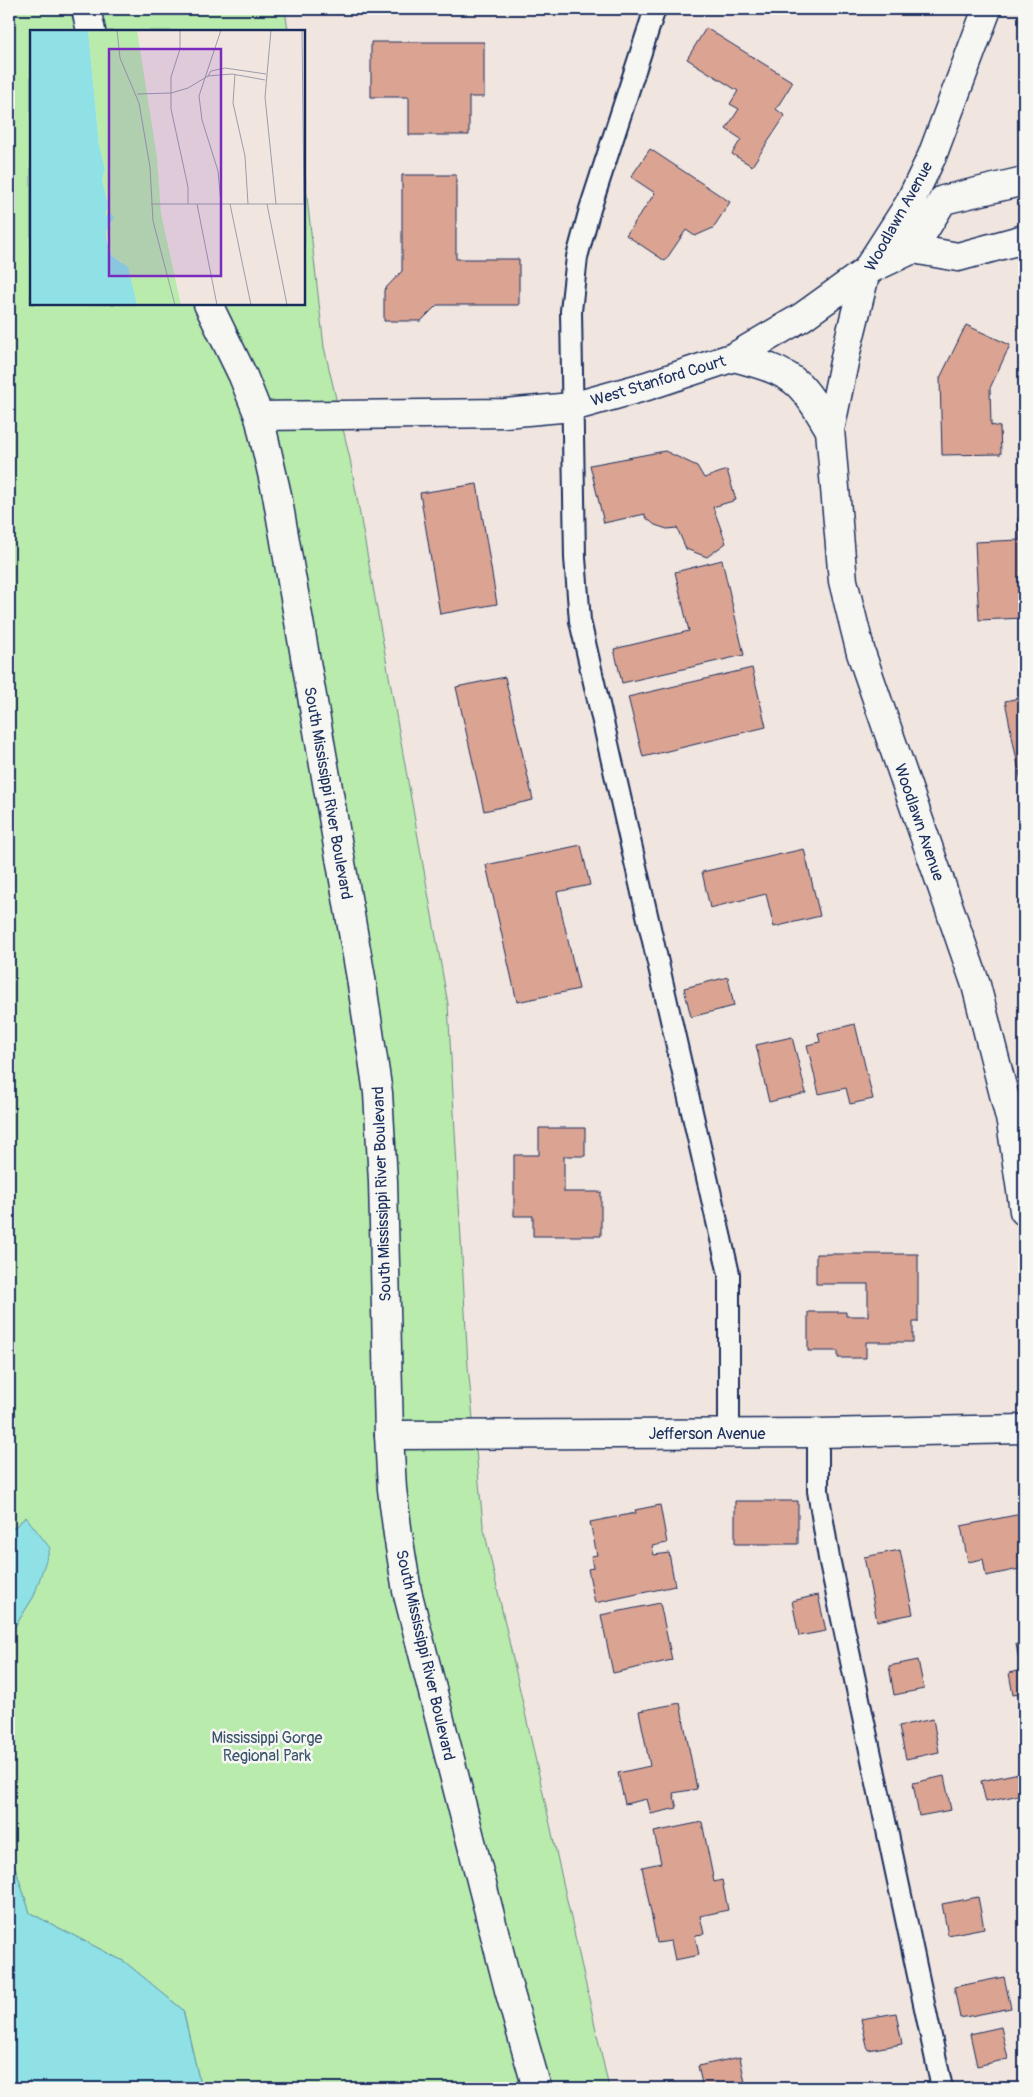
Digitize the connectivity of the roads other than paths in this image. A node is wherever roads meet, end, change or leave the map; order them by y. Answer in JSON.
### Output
{"nodes":[{"id":1,"x":86,"y":9,"type":"edge"},
{"id":2,"x":655,"y":9,"type":"edge"},
{"id":3,"x":987,"y":9,"type":"edge"},
{"id":4,"x":91,"y":30,"type":"edge"},
{"id":5,"x":1024,"y":181,"type":"edge"},
{"id":6,"x":1024,"y":239,"type":"edge"},
{"id":7,"x":913,"y":249,"type":"junction"},
{"id":8,"x":866,"y":271,"type":"junction"},
{"id":9,"x":208,"y":305,"type":"edge"},
{"id":10,"x":734,"y":357,"type":"junction"},
{"id":11,"x":572,"y":406,"type":"junction"},
{"id":12,"x":259,"y":416,"type":"junction"},
{"id":13,"x":830,"y":430,"type":"junction"},
{"id":14,"x":1024,"y":1211,"type":"edge"},
{"id":15,"x":1024,"y":1429,"type":"edge"},
{"id":16,"x":729,"y":1433,"type":"junction"},
{"id":17,"x":818,"y":1433,"type":"junction"},
{"id":18,"x":389,"y":1435,"type":"junction"},
{"id":19,"x":537,"y":2088,"type":"edge"},
{"id":20,"x":942,"y":2088,"type":"edge"}],
"edges":[{"from":1,"to":4,"type":"street"},
{"from":2,"to":11,"type":"lane"},
{"from":3,"to":8,"type":"street","name":"Woodlawn Avenue"},
{"from":5,"to":7,"type":"street"},
{"from":6,"to":7,"type":"street"},
{"from":7,"to":8,"type":"street","name":"West Stanford Court"},
{"from":8,"to":10,"type":"street","name":"West Stanford Court"},
{"from":8,"to":13,"type":"street","name":"Woodlawn Avenue"},
{"from":9,"to":12,"type":"street","name":"South Mississippi River Boulevard"},
{"from":10,"to":11,"type":"street","name":"West Stanford Court"},
{"from":10,"to":13,"type":"street","name":"Woodlawn Avenue"},
{"from":11,"to":12,"type":"street","name":"West Stanford Court"},
{"from":11,"to":16,"type":"lane"},
{"from":12,"to":18,"type":"street","name":"South Mississippi River Boulevard"},
{"from":13,"to":14,"type":"street","name":"Woodlawn Avenue"},
{"from":15,"to":17,"type":"street","name":"Jefferson Avenue"},
{"from":16,"to":17,"type":"street","name":"Jefferson Avenue"},
{"from":16,"to":18,"type":"street","name":"Jefferson Avenue"},
{"from":17,"to":20,"type":"lane"},
{"from":18,"to":19,"type":"street","name":"South Mississippi River Boulevard"}]}
